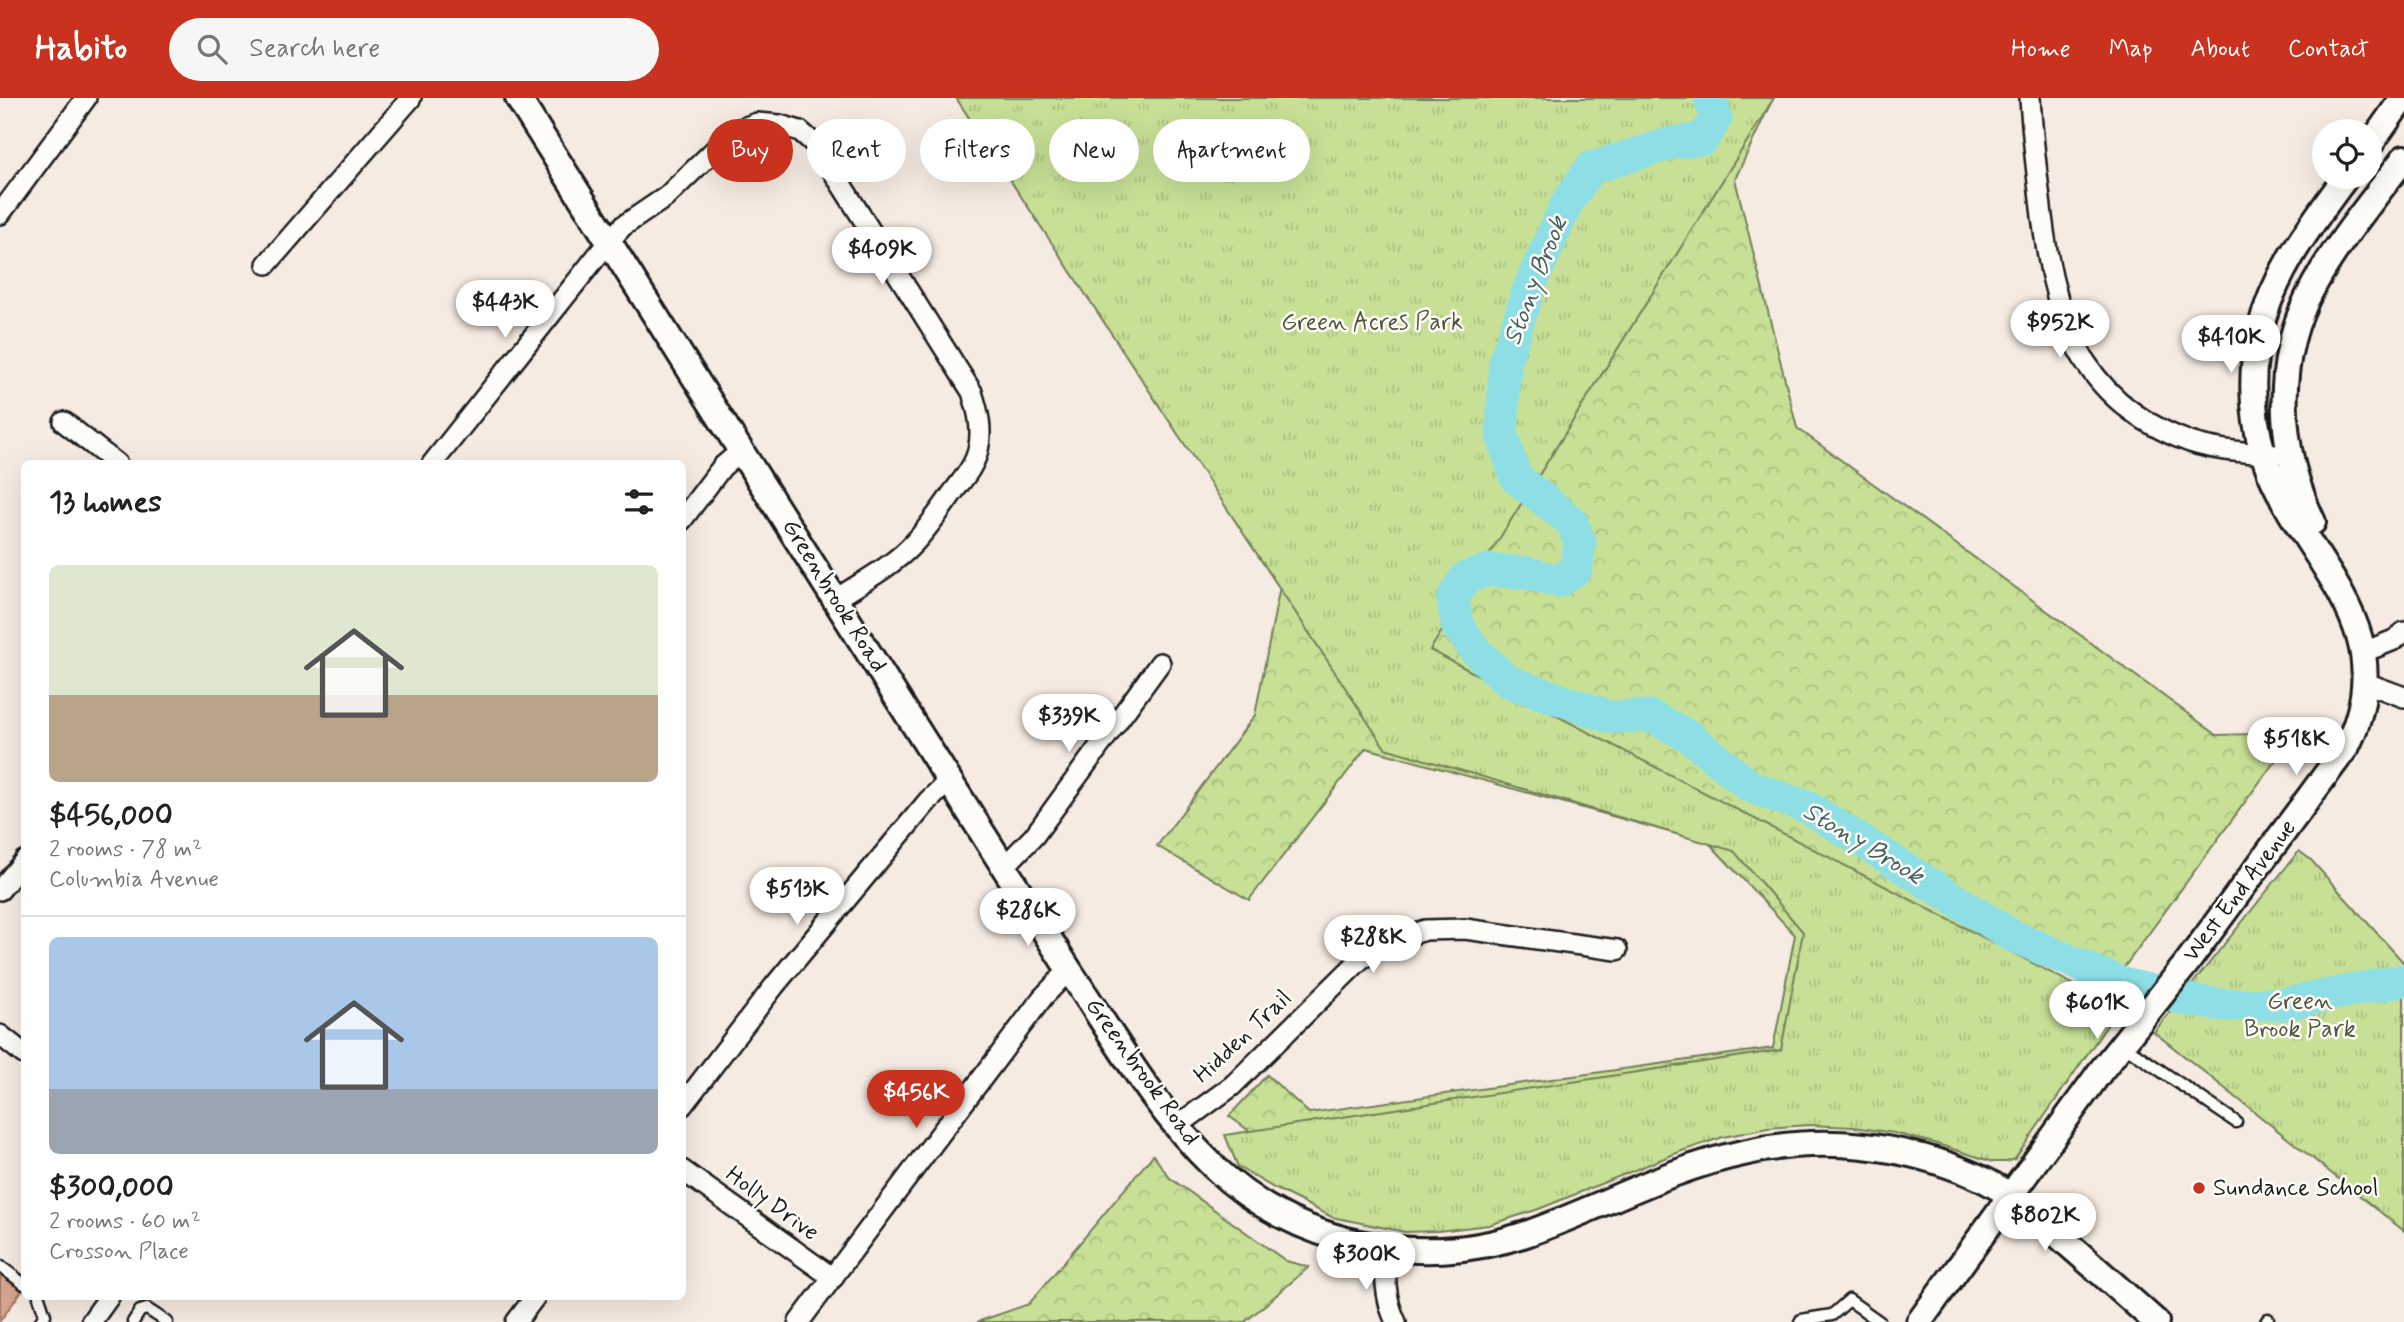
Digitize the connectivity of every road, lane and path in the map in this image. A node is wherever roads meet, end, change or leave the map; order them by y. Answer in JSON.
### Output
{"nodes":[{"id":1,"x":86,"y":98,"type":"edge"},
{"id":2,"x":411,"y":98,"type":"edge"},
{"id":3,"x":518,"y":98,"type":"edge"},
{"id":4,"x":2030,"y":98,"type":"edge"},
{"id":5,"x":2403,"y":98,"type":"edge"},
{"id":6,"x":2382,"y":128,"type":"edge"},
{"id":7,"x":2404,"y":158,"type":"edge"},
{"id":8,"x":2338,"y":189,"type":"edge"},
{"id":9,"x":0,"y":214,"type":"edge"},
{"id":10,"x":609,"y":241,"type":"junction"},
{"id":11,"x":267,"y":264,"type":"dead end"},
{"id":12,"x":64,"y":422,"type":"dead end"},
{"id":13,"x":742,"y":450,"type":"junction"},
{"id":14,"x":2263,"y":454,"type":"junction"},
{"id":15,"x":2290,"y":457,"type":"junction"},
{"id":16,"x":112,"y":460,"type":"edge"},
{"id":17,"x":435,"y":460,"type":"edge"},
{"id":18,"x":686,"y":515,"type":"edge"},
{"id":19,"x":2338,"y":573,"type":"junction"},
{"id":20,"x":836,"y":599,"type":"junction"},
{"id":21,"x":2404,"y":632,"type":"edge"},
{"id":22,"x":2374,"y":648,"type":"junction"},
{"id":23,"x":1160,"y":663,"type":"dead end"},
{"id":24,"x":2374,"y":686,"type":"junction"},
{"id":25,"x":2404,"y":697,"type":"edge"},
{"id":26,"x":950,"y":781,"type":"junction"},
{"id":27,"x":21,"y":865,"type":"edge"},
{"id":28,"x":1004,"y":866,"type":"junction"},
{"id":29,"x":0,"y":890,"type":"edge"},
{"id":30,"x":1617,"y":950,"type":"dead end"},
{"id":31,"x":1069,"y":970,"type":"junction"},
{"id":32,"x":0,"y":1035,"type":"edge"},
{"id":33,"x":2123,"y":1045,"type":"junction"},
{"id":34,"x":21,"y":1052,"type":"edge"},
{"id":35,"x":686,"y":1101,"type":"edge"},
{"id":36,"x":2236,"y":1122,"type":"dead end"},
{"id":37,"x":1177,"y":1126,"type":"junction"},
{"id":38,"x":686,"y":1173,"type":"edge"},
{"id":39,"x":2011,"y":1196,"type":"junction"},
{"id":40,"x":1386,"y":1248,"type":"junction"},
{"id":41,"x":0,"y":1266,"type":"edge"},
{"id":42,"x":833,"y":1278,"type":"junction"},
{"id":43,"x":21,"y":1282,"type":"edge"},
{"id":44,"x":40,"y":1300,"type":"edge"},
{"id":45,"x":107,"y":1300,"type":"edge"},
{"id":46,"x":533,"y":1300,"type":"edge"},
{"id":47,"x":40,"y":1322,"type":"edge"},
{"id":48,"x":91,"y":1322,"type":"edge"},
{"id":49,"x":133,"y":1322,"type":"edge"},
{"id":50,"x":167,"y":1322,"type":"edge"},
{"id":51,"x":516,"y":1322,"type":"edge"},
{"id":52,"x":799,"y":1322,"type":"edge"},
{"id":53,"x":1396,"y":1322,"type":"edge"},
{"id":54,"x":1800,"y":1322,"type":"edge"},
{"id":55,"x":1880,"y":1322,"type":"edge"},
{"id":56,"x":1919,"y":1322,"type":"edge"},
{"id":57,"x":2156,"y":1322,"type":"edge"}],
"edges":[{"from":1,"to":9,"type":"street"},
{"from":2,"to":11,"type":"street"},
{"from":3,"to":10,"type":"street","name":"Greenbrook Road"},
{"from":4,"to":14,"type":"street"},
{"from":5,"to":6,"type":"street"},
{"from":7,"to":15,"type":"street","name":"West End Avenue"},
{"from":8,"to":14,"type":"street","name":"West End Avenue"},
{"from":10,"to":13,"type":"street","name":"Greenbrook Road"},
{"from":10,"to":17,"type":"street"},
{"from":10,"to":20,"type":"street"},
{"from":12,"to":16,"type":"street"},
{"from":13,"to":18,"type":"street"},
{"from":13,"to":20,"type":"street","name":"Greenbrook Road"},
{"from":14,"to":15,"type":"street"},
{"from":14,"to":19,"type":"street","name":"West End Avenue"},
{"from":15,"to":19,"type":"street","name":"West End Avenue"},
{"from":19,"to":22,"type":"street","name":"West End Avenue"},
{"from":20,"to":26,"type":"street","name":"Greenbrook Road"},
{"from":21,"to":22,"type":"street"},
{"from":22,"to":24,"type":"street","name":"West End Avenue"},
{"from":23,"to":28,"type":"street"},
{"from":24,"to":25,"type":"street"},
{"from":24,"to":33,"type":"street","name":"West End Avenue"},
{"from":26,"to":28,"type":"street","name":"Greenbrook Road"},
{"from":26,"to":35,"type":"street"},
{"from":27,"to":29,"type":"street"},
{"from":28,"to":31,"type":"street","name":"Greenbrook Road"},
{"from":30,"to":37,"type":"street","name":"Hidden Trail"},
{"from":31,"to":37,"type":"street","name":"Greenbrook Road"},
{"from":31,"to":42,"type":"street"},
{"from":32,"to":34,"type":"street"},
{"from":33,"to":36,"type":"lane"},
{"from":33,"to":39,"type":"street","name":"West End Avenue"},
{"from":37,"to":40,"type":"street","name":"Greenbrook Road"},
{"from":38,"to":42,"type":"street","name":"Holly Drive"},
{"from":39,"to":40,"type":"street","name":"Greenbrook Road"},
{"from":39,"to":56,"type":"street","name":"West End Avenue"},
{"from":39,"to":57,"type":"street","name":"Greenbrook Road"},
{"from":40,"to":53,"type":"street"},
{"from":41,"to":43,"type":"lane"},
{"from":42,"to":52,"type":"street"},
{"from":44,"to":47,"type":"lane"},
{"from":45,"to":48,"type":"street"},
{"from":46,"to":51,"type":"street"},
{"from":49,"to":50,"type":"lane"},
{"from":54,"to":55,"type":"lane"}]}
